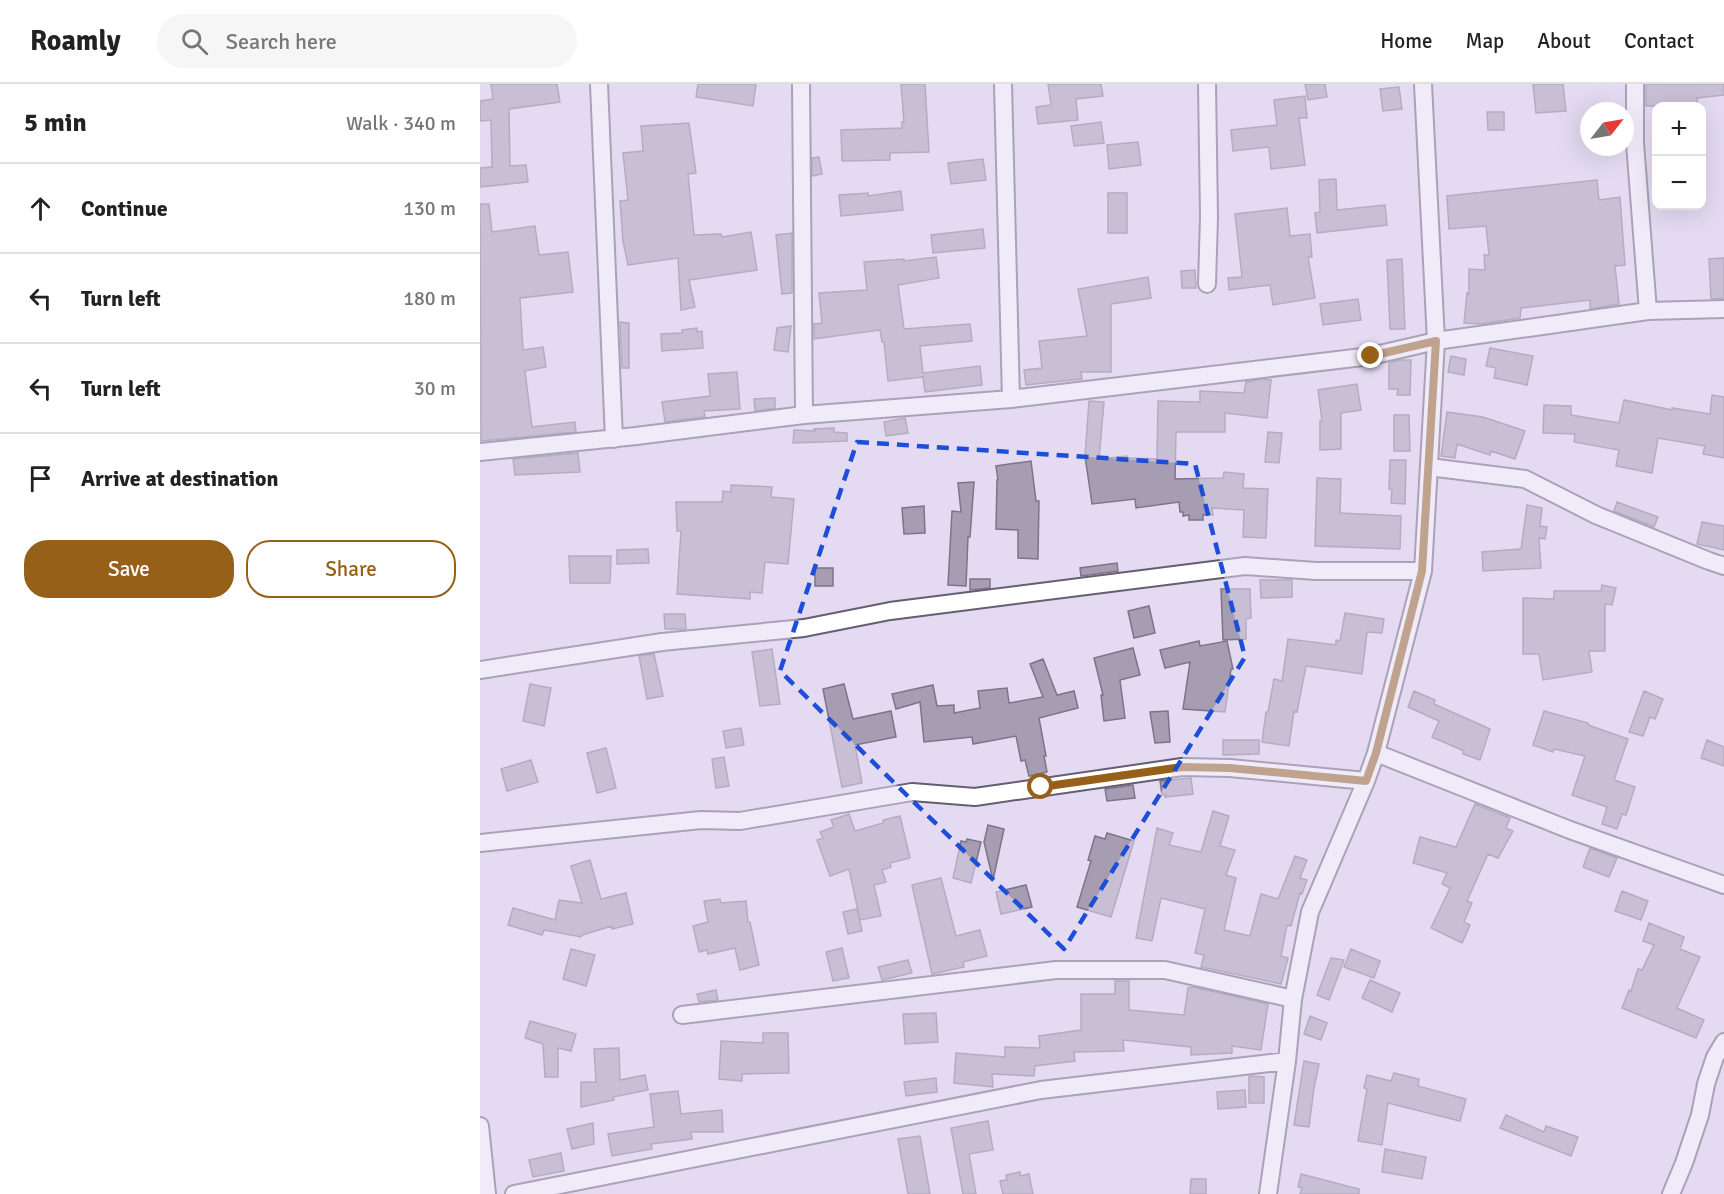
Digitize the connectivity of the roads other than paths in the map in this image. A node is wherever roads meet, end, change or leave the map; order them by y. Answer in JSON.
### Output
{"nodes":[{"id":1,"x":599,"y":84,"type":"edge"},
{"id":2,"x":801,"y":84,"type":"edge"},
{"id":3,"x":1003,"y":84,"type":"edge"},
{"id":4,"x":1207,"y":84,"type":"edge"},
{"id":5,"x":1423,"y":84,"type":"edge"},
{"id":6,"x":1635,"y":84,"type":"edge"},
{"id":7,"x":1207,"y":284,"type":"dead end"},
{"id":8,"x":1724,"y":309,"type":"edge"},
{"id":9,"x":1648,"y":311,"type":"junction"},
{"id":10,"x":1436,"y":341,"type":"junction"},
{"id":11,"x":1011,"y":399,"type":"junction"},
{"id":12,"x":804,"y":415,"type":"junction"},
{"id":13,"x":614,"y":439,"type":"junction"},
{"id":14,"x":480,"y":452,"type":"edge"},
{"id":15,"x":1429,"y":467,"type":"junction"},
{"id":16,"x":1724,"y":566,"type":"edge"},
{"id":17,"x":1422,"y":571,"type":"junction"},
{"id":18,"x":480,"y":670,"type":"edge"},
{"id":19,"x":1376,"y":753,"type":"junction"},
{"id":20,"x":1366,"y":781,"type":"junction"},
{"id":21,"x":480,"y":843,"type":"edge"},
{"id":22,"x":1724,"y":885,"type":"edge"},
{"id":23,"x":1293,"y":999,"type":"junction"},
{"id":24,"x":682,"y":1016,"type":"dead end"},
{"id":25,"x":1724,"y":1041,"type":"edge"},
{"id":26,"x":1287,"y":1061,"type":"junction"},
{"id":27,"x":480,"y":1126,"type":"edge"},
{"id":28,"x":487,"y":1194,"type":"edge"},
{"id":29,"x":514,"y":1194,"type":"edge"},
{"id":30,"x":1268,"y":1194,"type":"edge"},
{"id":31,"x":1671,"y":1194,"type":"edge"}],
"edges":[{"from":1,"to":13,"type":"street"},
{"from":2,"to":12,"type":"street"},
{"from":3,"to":11,"type":"street"},
{"from":4,"to":7,"type":"street"},
{"from":5,"to":10,"type":"street"},
{"from":6,"to":9,"type":"street"},
{"from":8,"to":9,"type":"street"},
{"from":9,"to":10,"type":"street"},
{"from":10,"to":11,"type":"street"},
{"from":10,"to":15,"type":"street"},
{"from":11,"to":12,"type":"street"},
{"from":12,"to":13,"type":"street"},
{"from":13,"to":14,"type":"street"},
{"from":15,"to":16,"type":"street"},
{"from":15,"to":17,"type":"street"},
{"from":17,"to":18,"type":"street"},
{"from":17,"to":19,"type":"street"},
{"from":19,"to":20,"type":"street"},
{"from":19,"to":22,"type":"street"},
{"from":20,"to":21,"type":"street"},
{"from":20,"to":23,"type":"street"},
{"from":23,"to":24,"type":"street"},
{"from":23,"to":26,"type":"street"},
{"from":25,"to":31,"type":"street"},
{"from":26,"to":29,"type":"street"},
{"from":26,"to":30,"type":"street"},
{"from":27,"to":28,"type":"street"}]}
